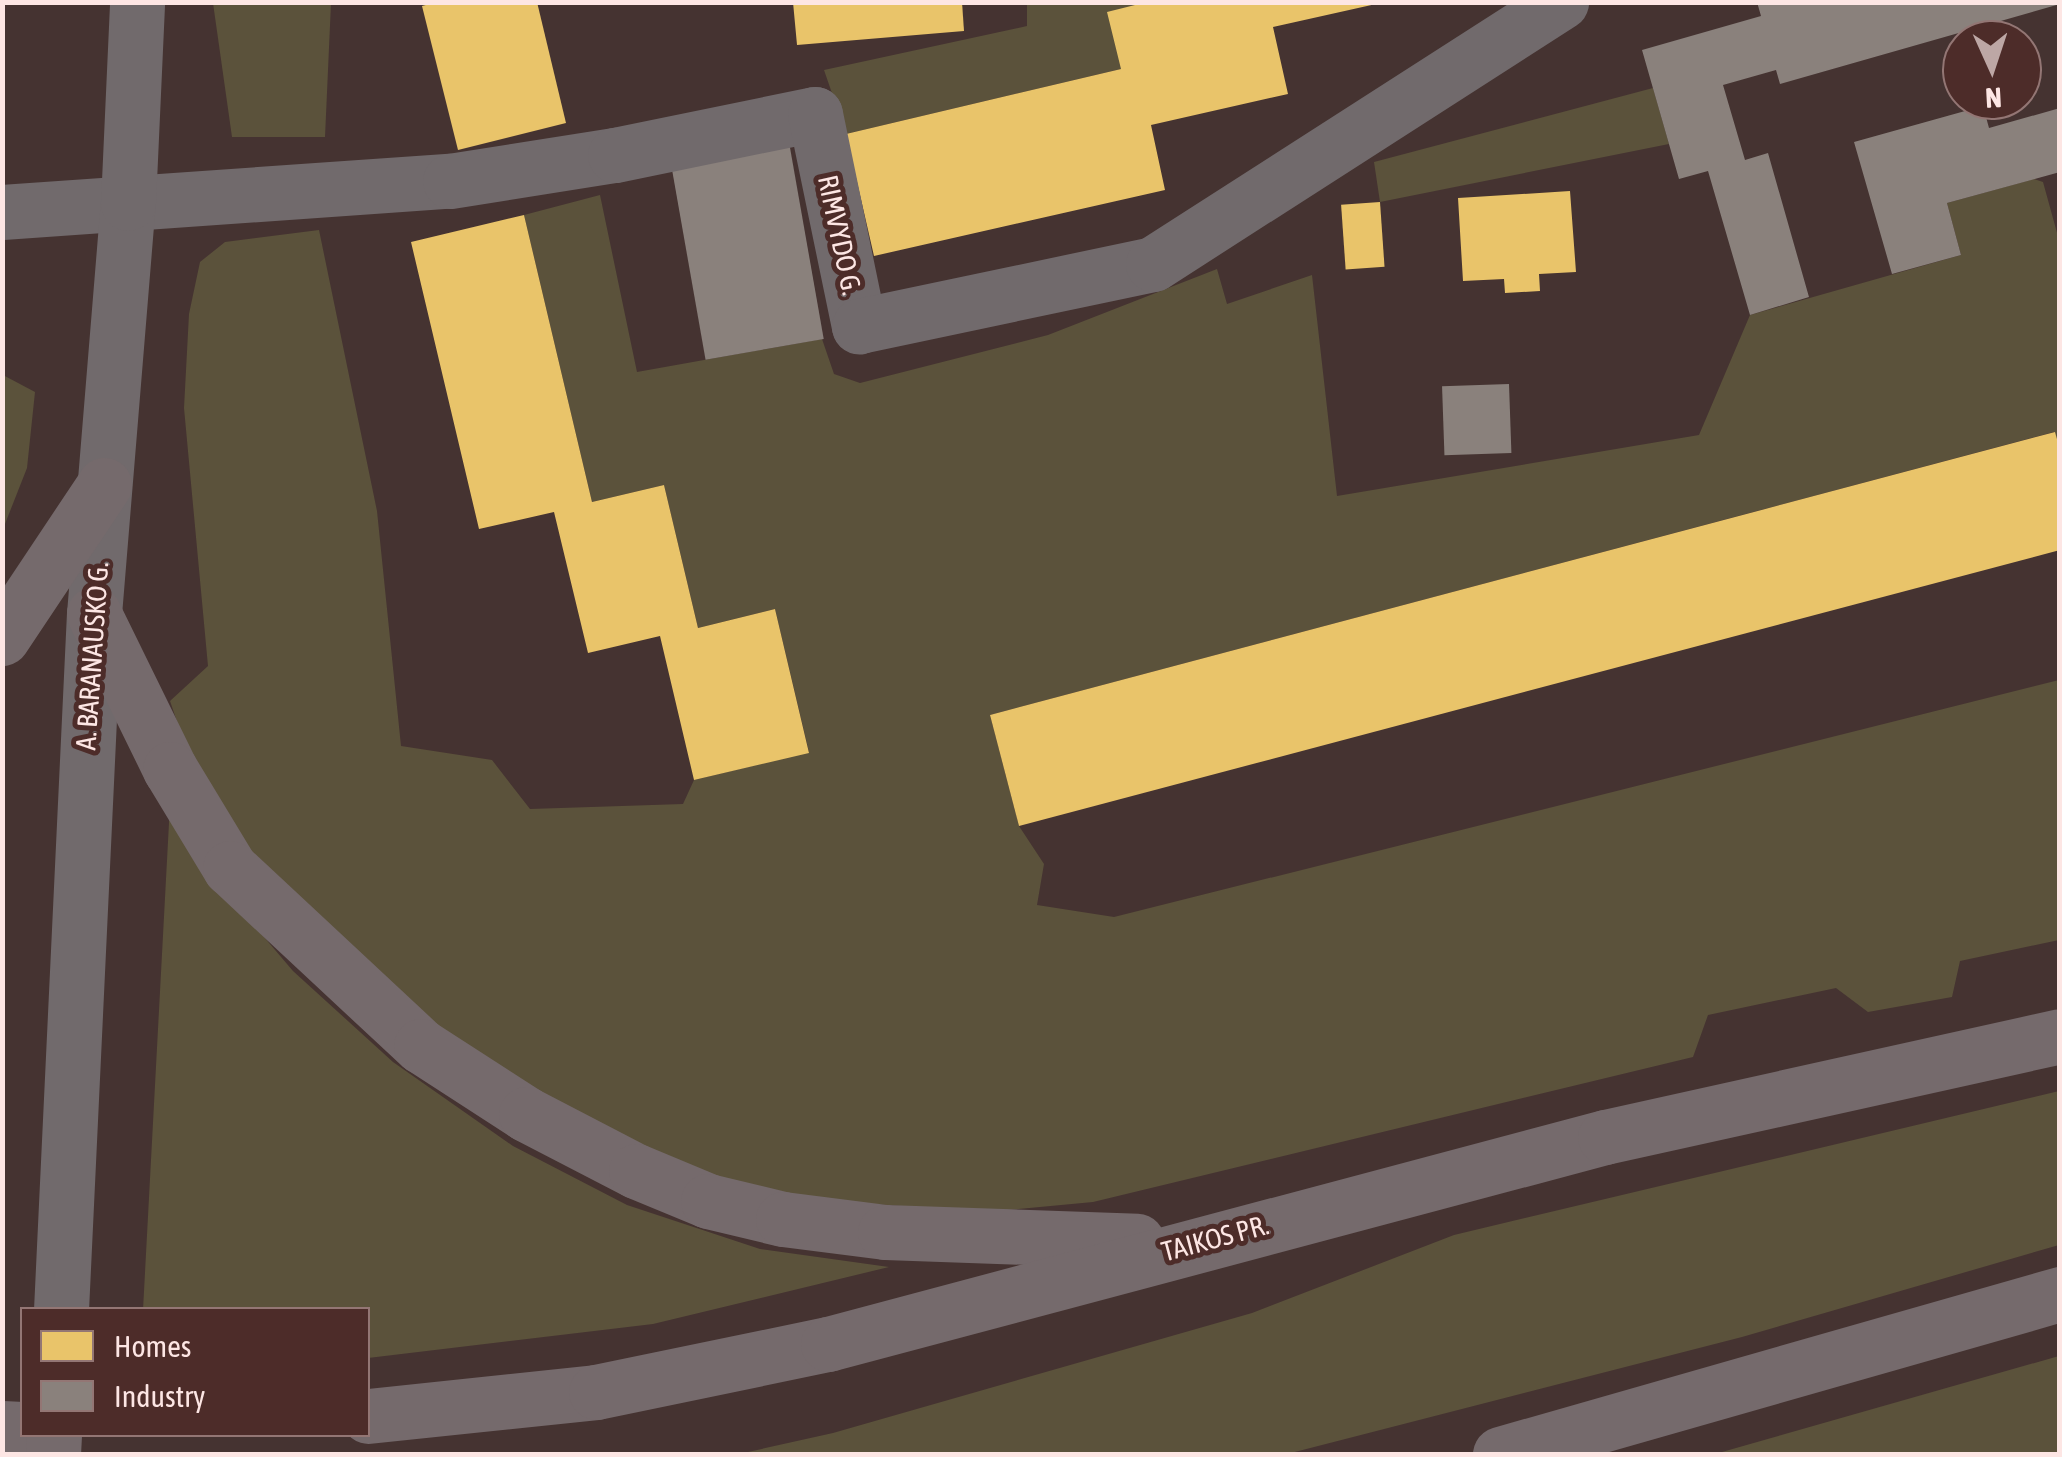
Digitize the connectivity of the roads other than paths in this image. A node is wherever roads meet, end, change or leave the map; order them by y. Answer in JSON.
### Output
{"nodes":[{"id":1,"x":137,"y":2,"type":"edge"},
{"id":2,"x":1561,"y":2,"type":"edge"},
{"id":3,"x":128,"y":204,"type":"junction"},
{"id":4,"x":2,"y":212,"type":"edge"},
{"id":5,"x":104,"y":485,"type":"junction"},
{"id":6,"x":94,"y":614,"type":"junction"},
{"id":7,"x":2,"y":638,"type":"edge"},
{"id":8,"x":2060,"y":1036,"type":"edge"},
{"id":9,"x":1200,"y":1242,"type":"junction"},
{"id":10,"x":2060,"y":1294,"type":"edge"},
{"id":11,"x":61,"y":1307,"type":"edge"},
{"id":12,"x":370,"y":1416,"type":"edge"},
{"id":13,"x":1500,"y":1454,"type":"edge"}],
"edges":[{"from":1,"to":3,"type":"street","name":"A. BARANAUSKO G."},
{"from":2,"to":3,"type":"street","name":"RIMVYDO G."},
{"from":3,"to":4,"type":"street"},
{"from":3,"to":5,"type":"street","name":"A. BARANAUSKO G."},
{"from":5,"to":6,"type":"street","name":"A. BARANAUSKO G."},
{"from":5,"to":7,"type":"main road"},
{"from":6,"to":9,"type":"main road"},
{"from":6,"to":11,"type":"street","name":"A. BARANAUSKO G."},
{"from":8,"to":9,"type":"main road","name":"TAIKOS PR."},
{"from":9,"to":12,"type":"main road","name":"TAIKOS PR."},
{"from":10,"to":13,"type":"main road"}]}
